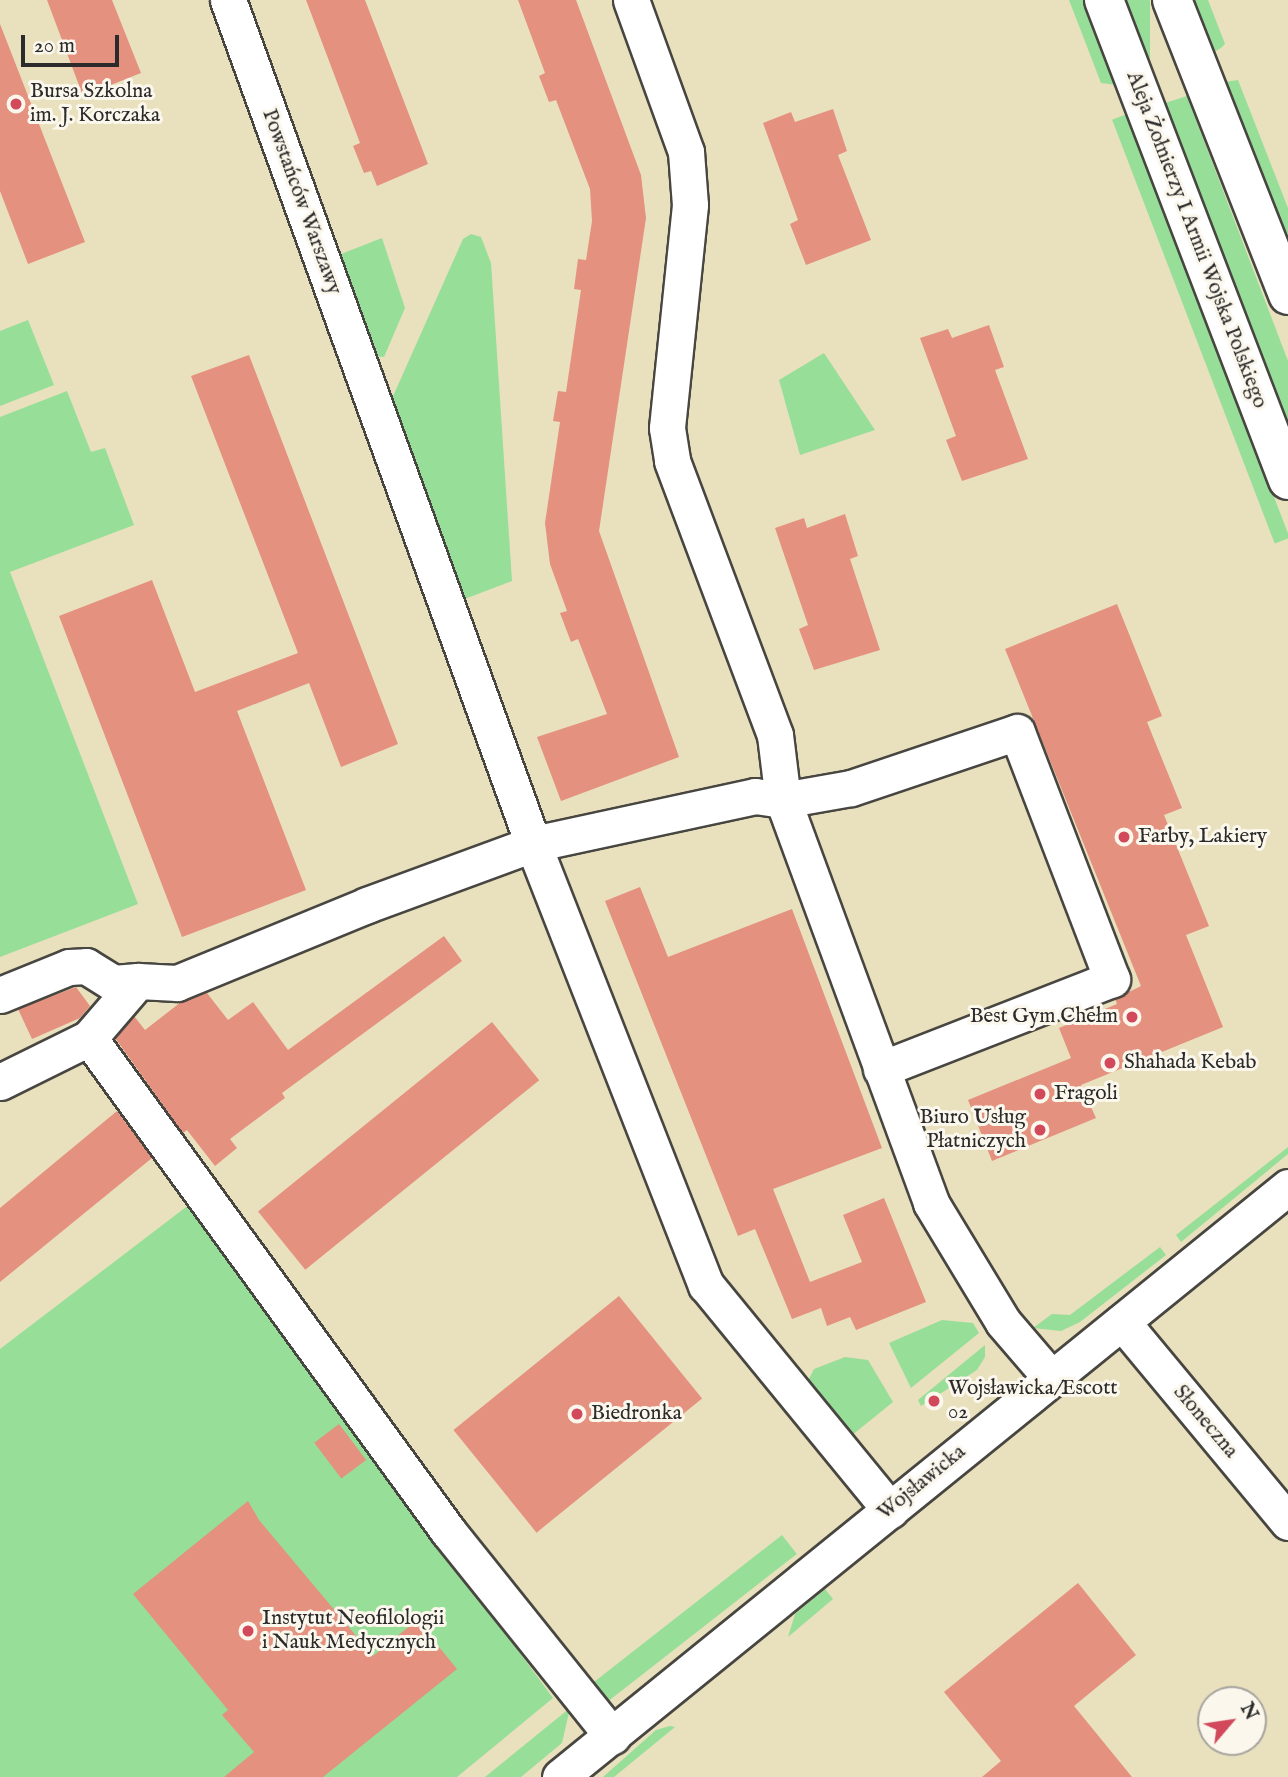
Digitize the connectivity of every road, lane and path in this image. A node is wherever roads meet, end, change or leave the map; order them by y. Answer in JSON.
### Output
{"nodes":[{"id":1,"x":228,"y":0,"type":"edge"},
{"id":2,"x":631,"y":0,"type":"edge"},
{"id":3,"x":1104,"y":0,"type":"edge"},
{"id":4,"x":1172,"y":0,"type":"edge"},
{"id":5,"x":1288,"y":295,"type":"edge"},
{"id":6,"x":1288,"y":480,"type":"edge"},
{"id":7,"x":783,"y":800,"type":"junction"},
{"id":8,"x":533,"y":844,"type":"junction"},
{"id":9,"x":138,"y":981,"type":"junction"},
{"id":10,"x":0,"y":995,"type":"edge"},
{"id":11,"x":89,"y":1038,"type":"junction"},
{"id":12,"x":881,"y":1069,"type":"junction"},
{"id":13,"x":0,"y":1082,"type":"edge"},
{"id":14,"x":1286,"y":1187,"type":"edge"},
{"id":15,"x":1122,"y":1322,"type":"junction"},
{"id":16,"x":1051,"y":1378,"type":"junction"},
{"id":17,"x":890,"y":1510,"type":"junction"},
{"id":18,"x":1288,"y":1521,"type":"edge"},
{"id":19,"x":612,"y":1735,"type":"junction"},
{"id":20,"x":560,"y":1777,"type":"edge"}],
"edges":[{"from":1,"to":8,"type":"street","name":"Powstańców Warszawy"},
{"from":2,"to":7,"type":"street"},
{"from":3,"to":6,"type":"main road","name":"Aleja Żołnierzy I Armii Wojska Polskiego"},
{"from":4,"to":5,"type":"main road"},
{"from":7,"to":8,"type":"street"},
{"from":7,"to":12,"type":"street"},
{"from":7,"to":12,"type":"street"},
{"from":8,"to":9,"type":"street"},
{"from":8,"to":17,"type":"street","name":"Powstańców Warszawy"},
{"from":9,"to":10,"type":"street"},
{"from":9,"to":11,"type":"street"},
{"from":11,"to":13,"type":"street"},
{"from":11,"to":19,"type":"street"},
{"from":12,"to":16,"type":"street"},
{"from":14,"to":15,"type":"street","name":"Wojsławicka"},
{"from":15,"to":16,"type":"street","name":"Wojsławicka"},
{"from":15,"to":18,"type":"street","name":"Słoneczna"},
{"from":16,"to":17,"type":"street","name":"Wojsławicka"},
{"from":17,"to":19,"type":"street","name":"Wojsławicka"},
{"from":19,"to":20,"type":"street","name":"Wojsławicka"}]}
